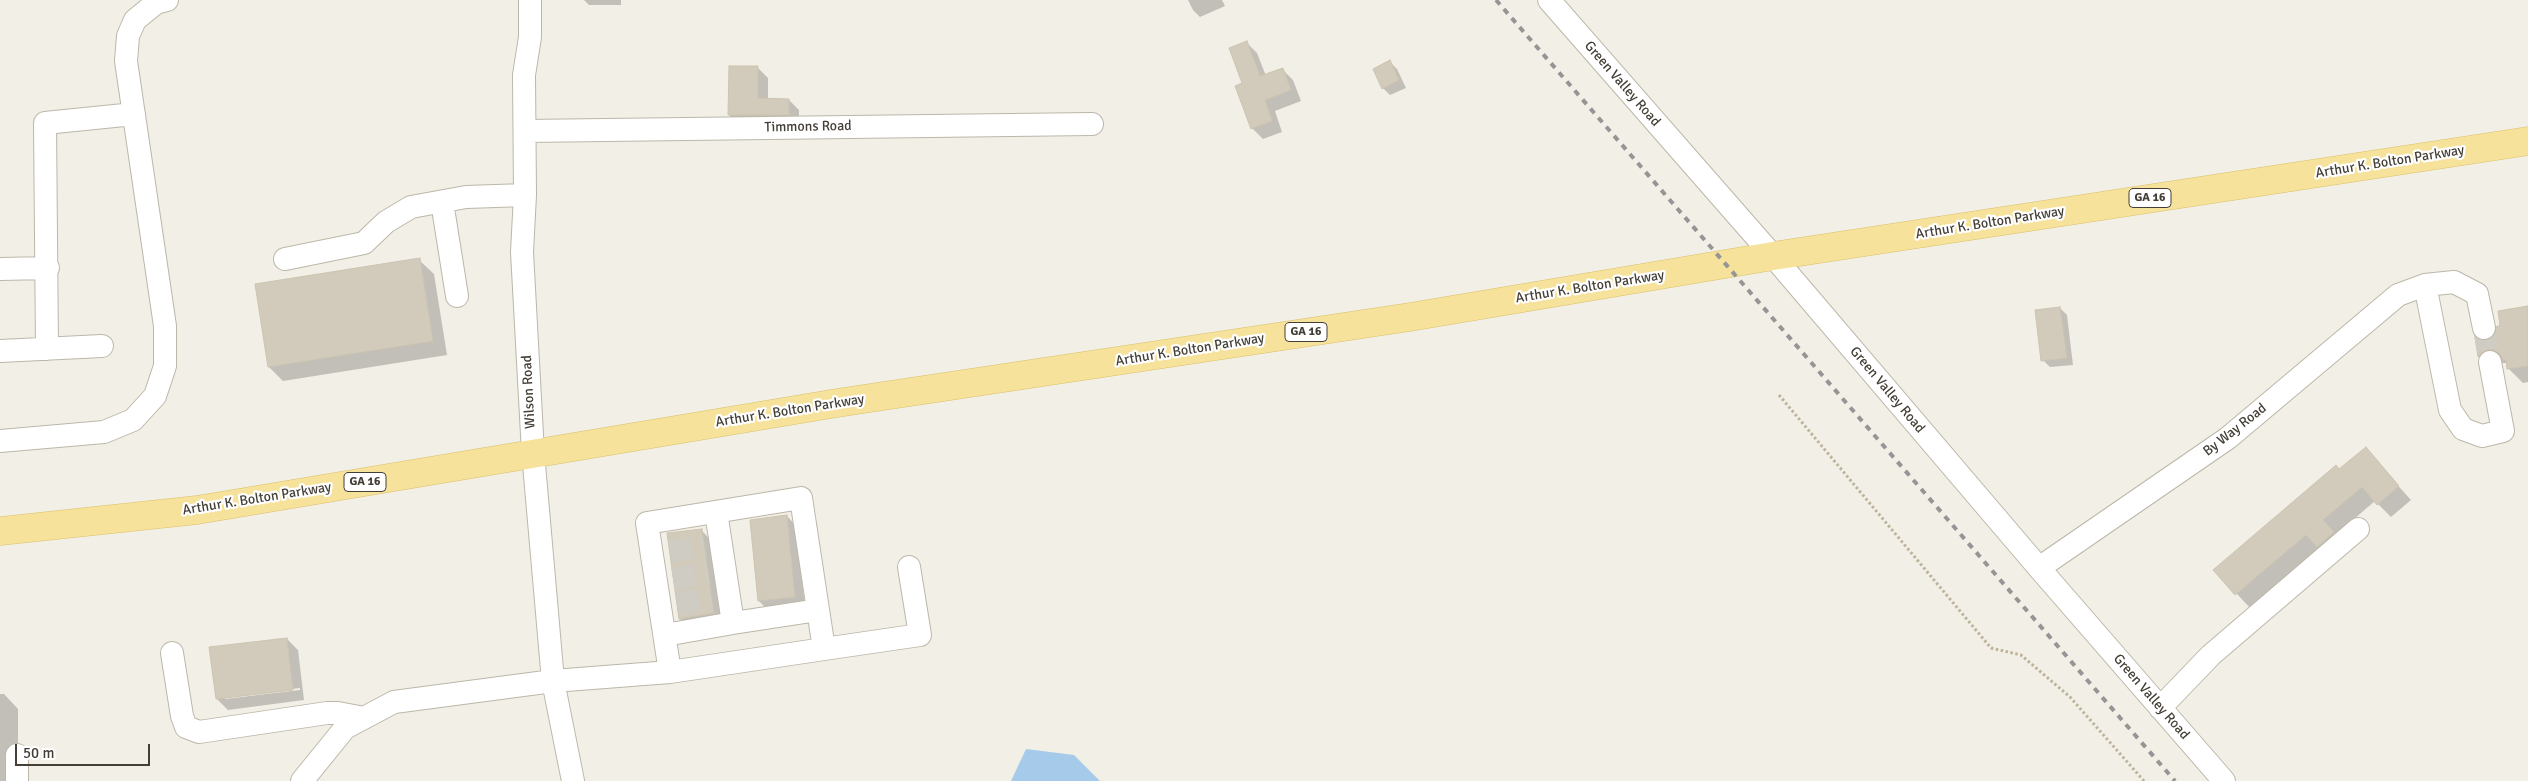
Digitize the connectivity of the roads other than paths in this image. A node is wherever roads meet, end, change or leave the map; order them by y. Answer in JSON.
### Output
{"nodes":[{"id":1,"x":167,"y":0,"type":"edge"},
{"id":2,"x":530,"y":0,"type":"edge"},
{"id":3,"x":1548,"y":0,"type":"edge"},
{"id":4,"x":134,"y":114,"type":"junction"},
{"id":5,"x":1092,"y":124,"type":"dead end"},
{"id":6,"x":525,"y":130,"type":"junction"},
{"id":7,"x":2528,"y":141,"type":"edge"},
{"id":8,"x":525,"y":195,"type":"junction"},
{"id":9,"x":442,"y":202,"type":"junction"},
{"id":10,"x":1773,"y":256,"type":"junction"},
{"id":11,"x":285,"y":259,"type":"dead end"},
{"id":12,"x":48,"y":268,"type":"junction"},
{"id":13,"x":0,"y":269,"type":"edge"},
{"id":14,"x":2425,"y":285,"type":"junction"},
{"id":15,"x":456,"y":296,"type":"dead end"},
{"id":16,"x":2484,"y":328,"type":"tunnel mouth"},
{"id":17,"x":102,"y":346,"type":"dead end"},
{"id":18,"x":47,"y":349,"type":"junction"},
{"id":19,"x":0,"y":351,"type":"edge"},
{"id":20,"x":2490,"y":362,"type":"tunnel mouth"},
{"id":21,"x":0,"y":441,"type":"edge"},
{"id":22,"x":532,"y":453,"type":"junction"},
{"id":23,"x":716,"y":512,"type":"junction"},
{"id":24,"x":2358,"y":529,"type":"dead end"},
{"id":25,"x":0,"y":531,"type":"edge"},
{"id":26,"x":909,"y":568,"type":"dead end"},
{"id":27,"x":2039,"y":568,"type":"junction"},
{"id":28,"x":818,"y":610,"type":"junction"},
{"id":29,"x":733,"y":624,"type":"junction"},
{"id":30,"x":665,"y":635,"type":"junction"},
{"id":31,"x":824,"y":649,"type":"junction"},
{"id":32,"x":172,"y":653,"type":"dead end"},
{"id":33,"x":670,"y":672,"type":"junction"},
{"id":34,"x":553,"y":681,"type":"junction"},
{"id":35,"x":2160,"y":708,"type":"junction"},
{"id":36,"x":364,"y":718,"type":"junction"},
{"id":37,"x":17,"y":755,"type":"dead end"},
{"id":38,"x":312,"y":778,"type":"edge"},
{"id":39,"x":17,"y":781,"type":"edge"},
{"id":40,"x":573,"y":781,"type":"edge"},
{"id":41,"x":2224,"y":781,"type":"edge"}],
"edges":[{"from":1,"to":4,"type":"street"},
{"from":2,"to":6,"type":"street","name":"Wilson Road"},
{"from":3,"to":10,"type":"street","name":"Green Valley Road"},
{"from":4,"to":12,"type":"street"},
{"from":4,"to":21,"type":"street"},
{"from":5,"to":6,"type":"street","name":"Timmons Road"},
{"from":6,"to":8,"type":"street","name":"Wilson Road"},
{"from":7,"to":10,"type":"main road","name":"Arthur K. Bolton Parkway","number":"GA 16"},
{"from":8,"to":9,"type":"street"},
{"from":8,"to":22,"type":"street","name":"Wilson Road"},
{"from":9,"to":11,"type":"street"},
{"from":9,"to":15,"type":"street"},
{"from":10,"to":22,"type":"main road","name":"Arthur K. Bolton Parkway","number":"GA 16"},
{"from":10,"to":27,"type":"street","name":"Green Valley Road"},
{"from":12,"to":13,"type":"street"},
{"from":12,"to":18,"type":"street"},
{"from":14,"to":16,"type":"street","name":"By Way Road"},
{"from":14,"to":20,"type":"street"},
{"from":14,"to":27,"type":"street","name":"By Way Road"},
{"from":17,"to":18,"type":"street"},
{"from":18,"to":19,"type":"street"},
{"from":22,"to":25,"type":"main road","name":"Arthur K. Bolton Parkway","number":"GA 16"},
{"from":22,"to":34,"type":"street","name":"Wilson Road"},
{"from":23,"to":28,"type":"street"},
{"from":23,"to":29,"type":"street"},
{"from":23,"to":30,"type":"street"},
{"from":24,"to":35,"type":"street"},
{"from":26,"to":31,"type":"street"},
{"from":27,"to":35,"type":"street","name":"Green Valley Road"},
{"from":28,"to":29,"type":"street"},
{"from":28,"to":31,"type":"street"},
{"from":29,"to":30,"type":"street"},
{"from":30,"to":33,"type":"street"},
{"from":31,"to":33,"type":"street"},
{"from":32,"to":36,"type":"street"},
{"from":33,"to":34,"type":"street"},
{"from":34,"to":36,"type":"street"},
{"from":34,"to":40,"type":"street","name":"Wilson Road"},
{"from":35,"to":41,"type":"street","name":"Green Valley Road"},
{"from":36,"to":38,"type":"street"},
{"from":37,"to":39,"type":"street"}]}
